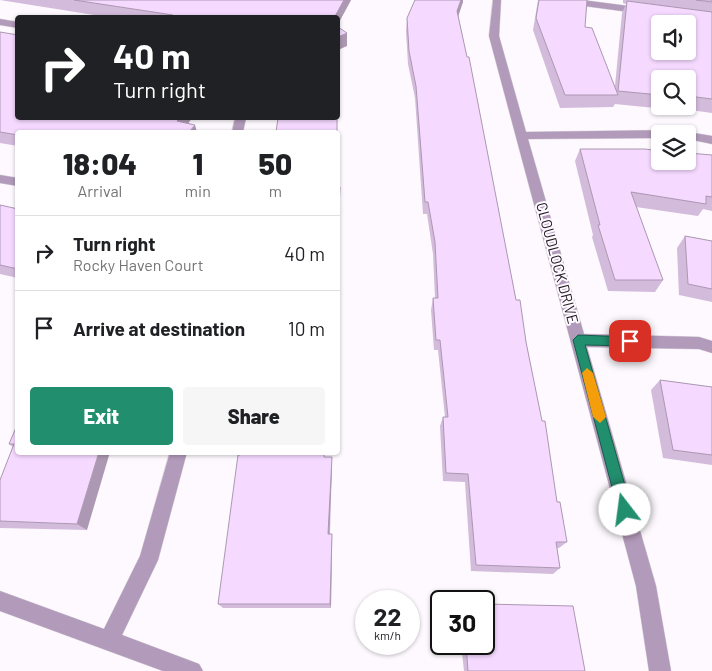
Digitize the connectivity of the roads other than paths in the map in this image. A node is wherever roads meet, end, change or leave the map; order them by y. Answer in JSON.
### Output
{"nodes":[{"id":1,"x":497,"y":0,"type":"edge"},
{"id":2,"x":562,"y":0,"type":"edge"},
{"id":3,"x":656,"y":13,"type":"edge"},
{"id":4,"x":0,"y":22,"type":"edge"},
{"id":5,"x":15,"y":24,"type":"edge"},
{"id":6,"x":651,"y":134,"type":"edge"},
{"id":7,"x":521,"y":136,"type":"junction"},
{"id":8,"x":696,"y":137,"type":"edge"},
{"id":9,"x":712,"y":140,"type":"edge"},
{"id":10,"x":0,"y":179,"type":"edge"},
{"id":11,"x":15,"y":182,"type":"edge"},
{"id":12,"x":578,"y":340,"type":"junction"},
{"id":13,"x":712,"y":347,"type":"edge"},
{"id":14,"x":178,"y":455,"type":"edge"},
{"id":15,"x":0,"y":601,"type":"edge"},
{"id":16,"x":109,"y":641,"type":"junction"},
{"id":17,"x":192,"y":671,"type":"edge"},
{"id":18,"x":660,"y":671,"type":"edge"}],
"edges":[{"from":1,"to":7,"type":"street","name":"CLOUDLOCK DRIVE"},
{"from":2,"to":3,"type":"street"},
{"from":4,"to":5,"type":"street"},
{"from":6,"to":7,"type":"street"},
{"from":7,"to":12,"type":"street","name":"CLOUDLOCK DRIVE"},
{"from":8,"to":9,"type":"street"},
{"from":10,"to":11,"type":"street"},
{"from":12,"to":13,"type":"street"},
{"from":12,"to":18,"type":"street","name":"CLOUDLOCK DRIVE"},
{"from":14,"to":16,"type":"street"},
{"from":15,"to":16,"type":"street"},
{"from":16,"to":17,"type":"street"}]}
